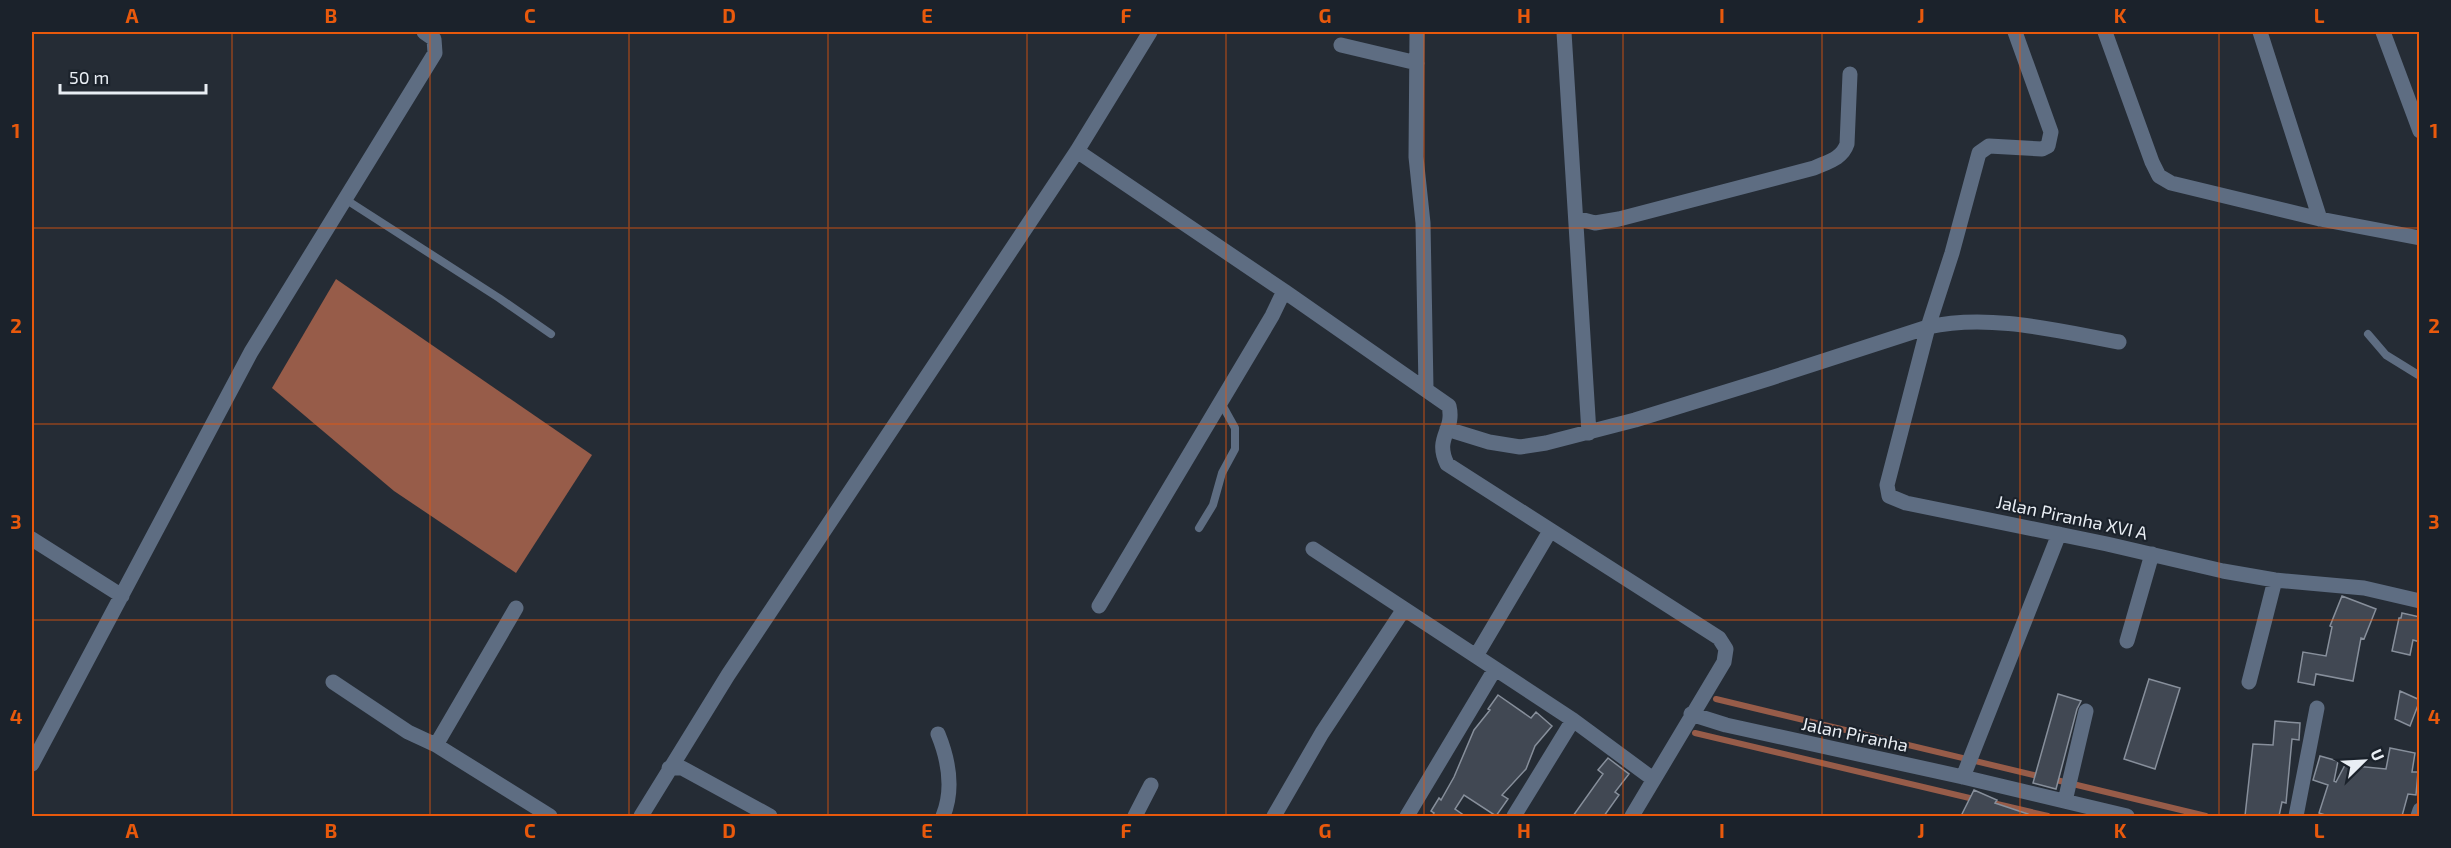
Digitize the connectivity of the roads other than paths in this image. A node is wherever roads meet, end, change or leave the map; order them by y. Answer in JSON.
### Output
{"nodes":[{"id":1,"x":424,"y":32,"type":"edge"},
{"id":2,"x":1150,"y":32,"type":"edge"},
{"id":3,"x":1417,"y":32,"type":"edge"},
{"id":4,"x":1564,"y":32,"type":"edge"},
{"id":5,"x":2015,"y":32,"type":"edge"},
{"id":6,"x":2105,"y":32,"type":"edge"},
{"id":7,"x":2260,"y":32,"type":"edge"},
{"id":8,"x":2384,"y":32,"type":"edge"},
{"id":9,"x":1341,"y":45,"type":"dead end"},
{"id":10,"x":1416,"y":63,"type":"junction"},
{"id":11,"x":1850,"y":74,"type":"dead end"},
{"id":12,"x":2420,"y":131,"type":"edge"},
{"id":13,"x":1077,"y":151,"type":"junction"},
{"id":14,"x":345,"y":199,"type":"junction"},
{"id":15,"x":1576,"y":218,"type":"junction"},
{"id":16,"x":2320,"y":219,"type":"junction"},
{"id":17,"x":2420,"y":238,"type":"edge"},
{"id":18,"x":1284,"y":291,"type":"junction"},
{"id":19,"x":1928,"y":327,"type":"junction"},
{"id":20,"x":551,"y":334,"type":"dead end"},
{"id":21,"x":2368,"y":334,"type":"dead end"},
{"id":22,"x":2119,"y":342,"type":"dead end"},
{"id":23,"x":2420,"y":376,"type":"edge"},
{"id":24,"x":1426,"y":388,"type":"junction"},
{"id":25,"x":1220,"y":400,"type":"junction"},
{"id":26,"x":1447,"y":429,"type":"junction"},
{"id":27,"x":1589,"y":433,"type":"junction"},
{"id":28,"x":1199,"y":528,"type":"dead end"},
{"id":29,"x":1550,"y":531,"type":"junction"},
{"id":30,"x":2059,"y":534,"type":"junction"},
{"id":31,"x":32,"y":539,"type":"edge"},
{"id":32,"x":1312,"y":549,"type":"dead end"},
{"id":33,"x":2152,"y":554,"type":"junction"},
{"id":34,"x":2275,"y":580,"type":"junction"},
{"id":35,"x":122,"y":596,"type":"junction"},
{"id":36,"x":2420,"y":601,"type":"edge"},
{"id":37,"x":1099,"y":606,"type":"dead end"},
{"id":38,"x":516,"y":608,"type":"dead end"},
{"id":39,"x":1404,"y":609,"type":"junction"},
{"id":40,"x":2127,"y":641,"type":"dead end"},
{"id":41,"x":1476,"y":656,"type":"junction"},
{"id":42,"x":1495,"y":669,"type":"junction"},
{"id":43,"x":333,"y":682,"type":"dead end"},
{"id":44,"x":2249,"y":682,"type":"dead end"},
{"id":45,"x":2317,"y":708,"type":"dead end"},
{"id":46,"x":2086,"y":711,"type":"dead end"},
{"id":47,"x":1691,"y":714,"type":"junction"},
{"id":48,"x":1573,"y":720,"type":"junction"},
{"id":49,"x":938,"y":734,"type":"dead end"},
{"id":50,"x":436,"y":745,"type":"junction"},
{"id":51,"x":32,"y":764,"type":"edge"},
{"id":52,"x":669,"y":768,"type":"junction"},
{"id":53,"x":1963,"y":777,"type":"junction"},
{"id":54,"x":1653,"y":779,"type":"junction"},
{"id":55,"x":1151,"y":785,"type":"dead end"},
{"id":56,"x":2064,"y":801,"type":"junction"},
{"id":57,"x":2420,"y":810,"type":"edge"},
{"id":58,"x":550,"y":816,"type":"edge"},
{"id":59,"x":641,"y":816,"type":"edge"},
{"id":60,"x":770,"y":816,"type":"edge"},
{"id":61,"x":943,"y":816,"type":"edge"},
{"id":62,"x":1136,"y":816,"type":"edge"},
{"id":63,"x":1274,"y":816,"type":"edge"},
{"id":64,"x":1407,"y":816,"type":"edge"},
{"id":65,"x":1514,"y":816,"type":"edge"},
{"id":66,"x":1632,"y":816,"type":"edge"},
{"id":67,"x":2127,"y":816,"type":"edge"},
{"id":68,"x":2296,"y":816,"type":"edge"},
{"id":69,"x":2418,"y":816,"type":"edge"}],
"edges":[{"from":1,"to":14,"type":"street"},
{"from":2,"to":13,"type":"street"},
{"from":3,"to":10,"type":"street"},
{"from":4,"to":15,"type":"street"},
{"from":5,"to":19,"type":"street"},
{"from":6,"to":16,"type":"street"},
{"from":7,"to":16,"type":"street"},
{"from":8,"to":12,"type":"street"},
{"from":9,"to":10,"type":"street"},
{"from":10,"to":24,"type":"street"},
{"from":11,"to":15,"type":"street"},
{"from":13,"to":18,"type":"street"},
{"from":13,"to":52,"type":"street"},
{"from":14,"to":20,"type":"lane"},
{"from":14,"to":35,"type":"street"},
{"from":15,"to":27,"type":"street"},
{"from":16,"to":17,"type":"street"},
{"from":18,"to":24,"type":"street"},
{"from":18,"to":25,"type":"street"},
{"from":19,"to":22,"type":"street"},
{"from":19,"to":27,"type":"street"},
{"from":19,"to":30,"type":"street","name":"Jalan Piranha XVI A"},
{"from":21,"to":23,"type":"lane"},
{"from":24,"to":26,"type":"street"},
{"from":25,"to":28,"type":"lane"},
{"from":25,"to":37,"type":"street"},
{"from":26,"to":27,"type":"street"},
{"from":26,"to":29,"type":"street"},
{"from":29,"to":41,"type":"street"},
{"from":29,"to":47,"type":"street"},
{"from":30,"to":33,"type":"street","name":"Jalan Piranha XVI A"},
{"from":30,"to":53,"type":"street"},
{"from":31,"to":35,"type":"street"},
{"from":32,"to":39,"type":"street"},
{"from":33,"to":34,"type":"street","name":"Jalan Piranha XVI A"},
{"from":33,"to":40,"type":"street"},
{"from":34,"to":36,"type":"street","name":"Jalan Piranha XVI A"},
{"from":34,"to":44,"type":"street"},
{"from":35,"to":51,"type":"street"},
{"from":38,"to":50,"type":"street"},
{"from":39,"to":41,"type":"street"},
{"from":39,"to":63,"type":"street"},
{"from":41,"to":42,"type":"street"},
{"from":42,"to":48,"type":"street"},
{"from":42,"to":64,"type":"street"},
{"from":43,"to":50,"type":"street"},
{"from":45,"to":68,"type":"street"},
{"from":46,"to":56,"type":"street"},
{"from":47,"to":53,"type":"street","name":"Jalan Piranha"},
{"from":47,"to":54,"type":"street"},
{"from":48,"to":54,"type":"street"},
{"from":48,"to":65,"type":"street"},
{"from":49,"to":61,"type":"street"},
{"from":50,"to":58,"type":"street"},
{"from":52,"to":59,"type":"street"},
{"from":52,"to":60,"type":"street"},
{"from":53,"to":56,"type":"street","name":"Jalan Piranha"},
{"from":54,"to":66,"type":"street"},
{"from":55,"to":62,"type":"street"},
{"from":56,"to":67,"type":"street","name":"Jalan Piranha"},
{"from":57,"to":69,"type":"street"}]}
